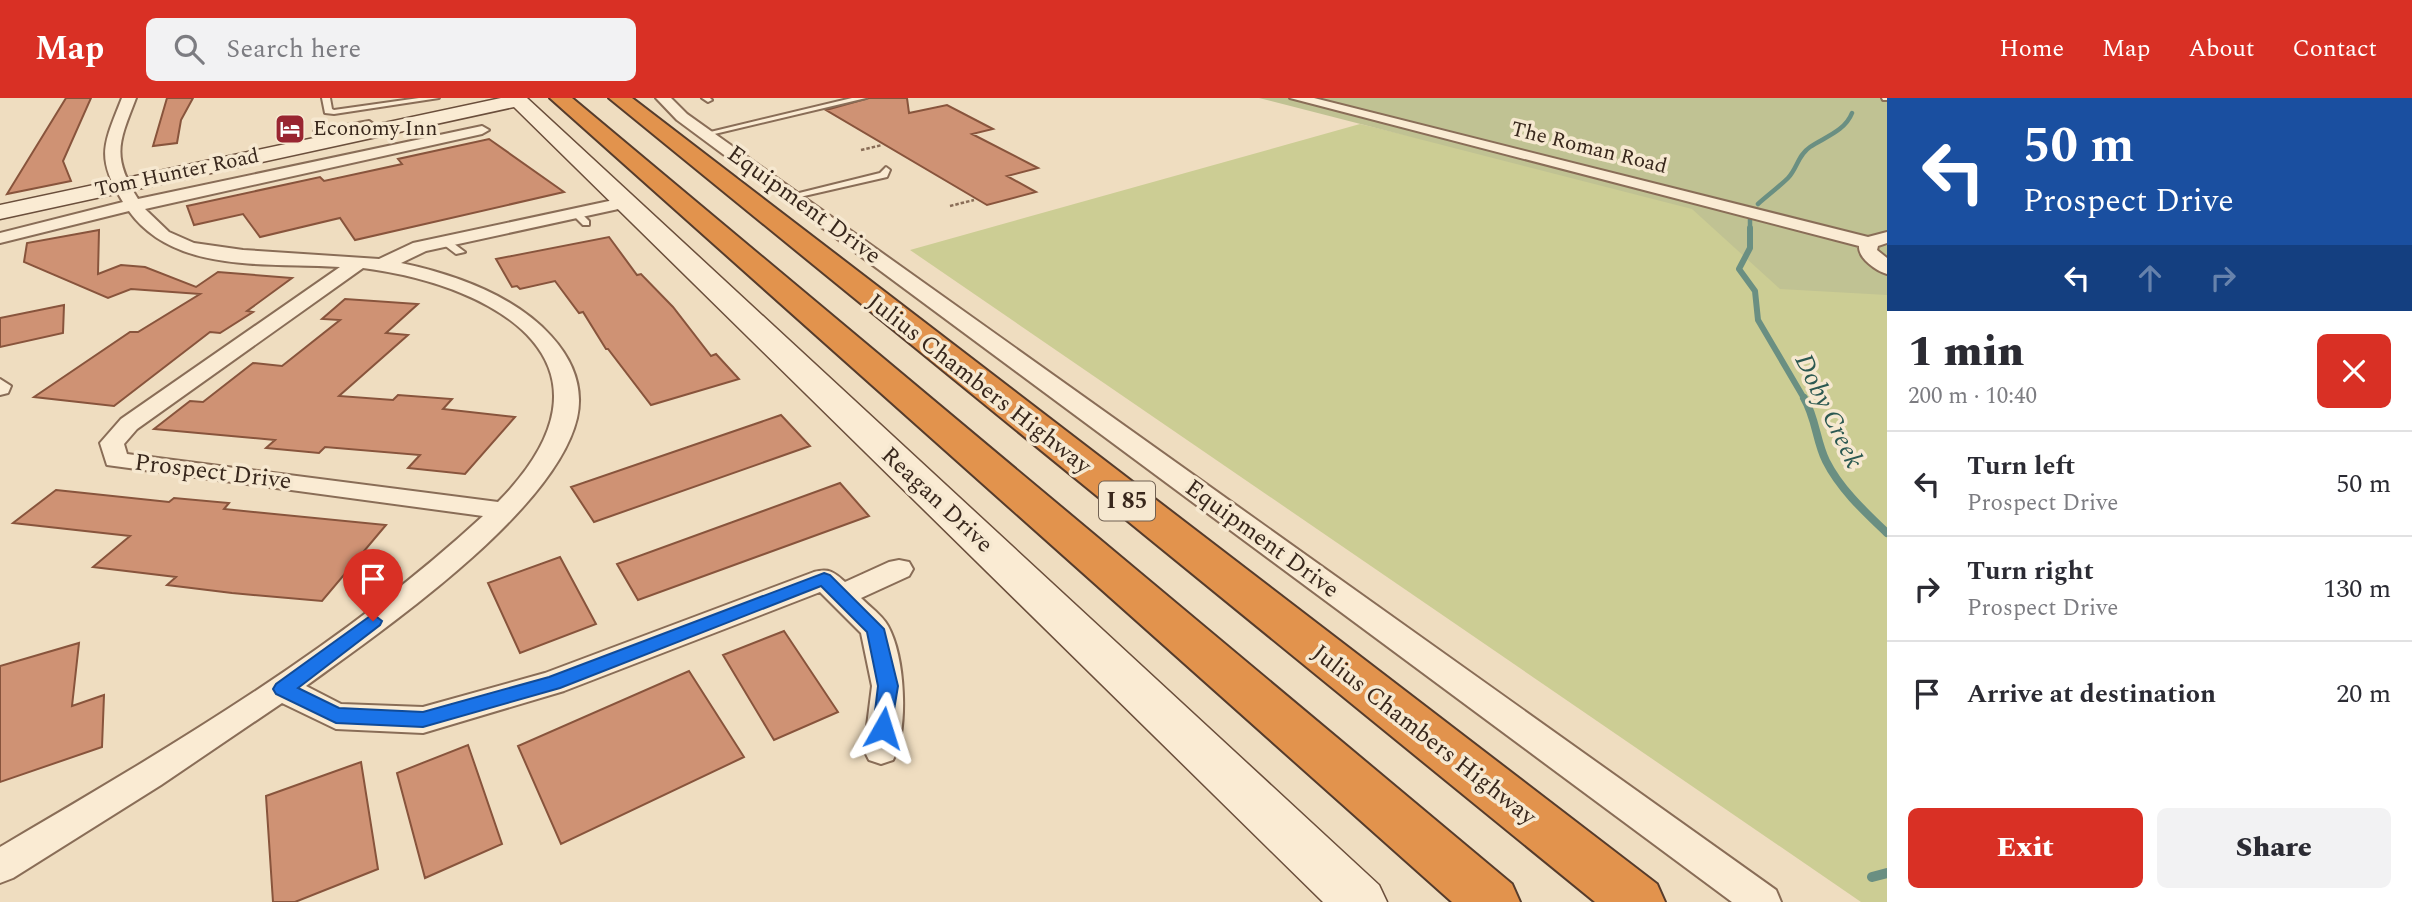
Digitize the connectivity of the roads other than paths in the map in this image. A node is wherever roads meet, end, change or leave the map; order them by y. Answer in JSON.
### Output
{"nodes":[{"id":1,"x":129,"y":98,"type":"edge"},
{"id":2,"x":326,"y":98,"type":"edge"},
{"id":3,"x":435,"y":98,"type":"edge"},
{"id":4,"x":560,"y":98,"type":"edge"},
{"id":5,"x":619,"y":98,"type":"edge"},
{"id":6,"x":663,"y":98,"type":"edge"},
{"id":7,"x":862,"y":98,"type":"edge"},
{"id":8,"x":1297,"y":98,"type":"edge"},
{"id":9,"x":517,"y":99,"type":"edge"},
{"id":10,"x":482,"y":130,"type":"dead end"},
{"id":11,"x":706,"y":134,"type":"junction"},
{"id":12,"x":803,"y":193,"type":"junction"},
{"id":13,"x":126,"y":195,"type":"junction"},
{"id":14,"x":628,"y":207,"type":"junction"},
{"id":15,"x":0,"y":212,"type":"edge"},
{"id":16,"x":0,"y":238,"type":"edge"},
{"id":17,"x":1878,"y":240,"type":"edge"},
{"id":18,"x":453,"y":247,"type":"junction"},
{"id":19,"x":370,"y":264,"type":"junction"},
{"id":20,"x":1887,"y":268,"type":"edge"},
{"id":21,"x":447,"y":282,"type":"junction"},
{"id":22,"x":505,"y":511,"type":"junction"},
{"id":23,"x":899,"y":569,"type":"dead end"},
{"id":24,"x":841,"y":596,"type":"junction"},
{"id":25,"x":283,"y":689,"type":"junction"},
{"id":26,"x":881,"y":750,"type":"dead end"},
{"id":27,"x":0,"y":866,"type":"edge"},
{"id":28,"x":1360,"y":902,"type":"edge"},
{"id":29,"x":1492,"y":902,"type":"edge"},
{"id":30,"x":1637,"y":902,"type":"edge"},
{"id":31,"x":1762,"y":902,"type":"edge"}],
"edges":[{"from":1,"to":13,"type":"street"},
{"from":2,"to":3,"type":"lane"},
{"from":4,"to":29,"type":"highway","name":"Julius Chambers Highway","number":"I 85"},
{"from":5,"to":30,"type":"highway","name":"Julius Chambers Highway","number":"I 85"},
{"from":6,"to":11,"type":"street","name":"Equipment Drive"},
{"from":7,"to":11,"type":"lane"},
{"from":8,"to":17,"type":"street","name":"The Roman Road"},
{"from":9,"to":13,"type":"street","name":"Tom Hunter Road"},
{"from":9,"to":14,"type":"street","name":"Reagan Drive"},
{"from":10,"to":13,"type":"street"},
{"from":11,"to":12,"type":"street","name":"Equipment Drive"},
{"from":12,"to":12,"type":"lane"},
{"from":12,"to":31,"type":"street","name":"Equipment Drive"},
{"from":13,"to":15,"type":"street","name":"Tom Hunter Road"},
{"from":13,"to":16,"type":"street"},
{"from":13,"to":19,"type":"street","name":"Prospect Drive"},
{"from":14,"to":18,"type":"street","name":"Prospect Drive"},
{"from":14,"to":28,"type":"street","name":"Reagan Drive"},
{"from":17,"to":20,"type":"street","name":"The Roman Road"},
{"from":18,"to":19,"type":"street","name":"Prospect Drive"},
{"from":18,"to":21,"type":"street"},
{"from":19,"to":21,"type":"street","name":"Prospect Drive"},
{"from":19,"to":22,"type":"street","name":"Prospect Drive"},
{"from":21,"to":22,"type":"street","name":"Prospect Drive"},
{"from":22,"to":25,"type":"street","name":"Prospect Drive"},
{"from":23,"to":24,"type":"street"},
{"from":24,"to":25,"type":"street"},
{"from":24,"to":26,"type":"street"},
{"from":25,"to":27,"type":"street","name":"Prospect Drive"}]}
